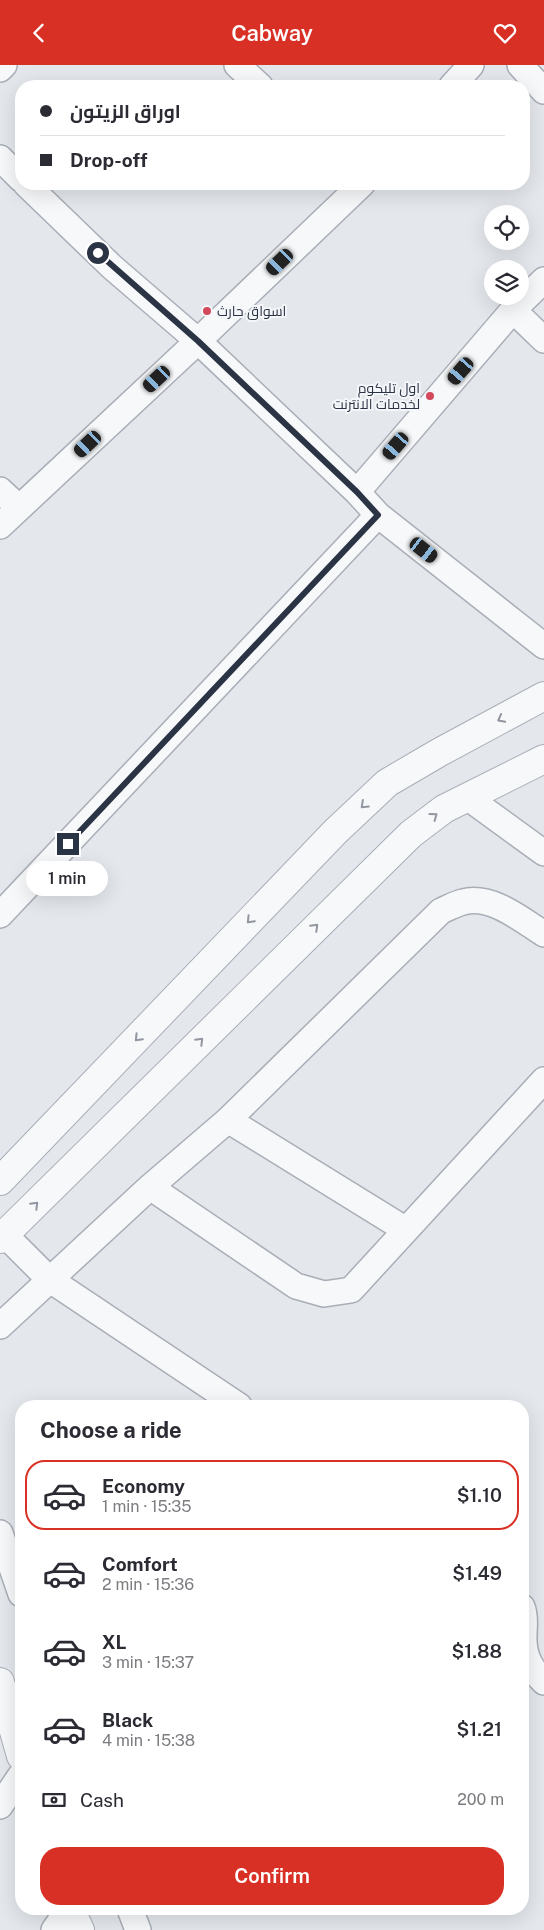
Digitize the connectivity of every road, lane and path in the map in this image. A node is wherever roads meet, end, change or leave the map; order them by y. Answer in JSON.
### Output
{"nodes":[{"id":1,"x":4,"y":65,"type":"edge"},
{"id":2,"x":237,"y":65,"type":"edge"},
{"id":3,"x":471,"y":65,"type":"edge"},
{"id":4,"x":520,"y":65,"type":"edge"},
{"id":5,"x":0,"y":69,"type":"edge"},
{"id":6,"x":253,"y":80,"type":"edge"},
{"id":7,"x":457,"y":80,"type":"edge"},
{"id":8,"x":544,"y":91,"type":"edge"},
{"id":9,"x":0,"y":158,"type":"edge"},
{"id":10,"x":15,"y":173,"type":"edge"},
{"id":11,"x":32,"y":190,"type":"edge"},
{"id":12,"x":356,"y":190,"type":"edge"},
{"id":13,"x":544,"y":280,"type":"edge"},
{"id":14,"x":513,"y":310,"type":"junction"},
{"id":15,"x":544,"y":339,"type":"edge"},
{"id":16,"x":198,"y":341,"type":"junction"},
{"id":17,"x":0,"y":490,"type":"edge"},
{"id":18,"x":357,"y":492,"type":"junction"},
{"id":19,"x":19,"y":508,"type":"junction"},
{"id":20,"x":378,"y":515,"type":"junction"},
{"id":21,"x":0,"y":526,"type":"edge"},
{"id":22,"x":544,"y":646,"type":"edge"},
{"id":23,"x":544,"y":696,"type":"edge"},
{"id":24,"x":544,"y":759,"type":"edge"},
{"id":25,"x":467,"y":797,"type":"junction"},
{"id":26,"x":544,"y":853,"type":"edge"},
{"id":27,"x":0,"y":915,"type":"edge"},
{"id":28,"x":544,"y":934,"type":"edge"},
{"id":29,"x":544,"y":1080,"type":"edge"},
{"id":30,"x":228,"y":1120,"type":"junction"},
{"id":31,"x":0,"y":1181,"type":"edge"},
{"id":32,"x":150,"y":1187,"type":"junction"},
{"id":33,"x":406,"y":1230,"type":"junction"},
{"id":34,"x":2,"y":1237,"type":"edge"},
{"id":35,"x":49,"y":1279,"type":"junction"},
{"id":36,"x":0,"y":1326,"type":"edge"},
{"id":37,"x":230,"y":1400,"type":"edge"},
{"id":38,"x":0,"y":1533,"type":"edge"},
{"id":39,"x":15,"y":1577,"type":"edge"},
{"id":40,"x":529,"y":1662,"type":"edge"},
{"id":41,"x":0,"y":1682,"type":"edge"},
{"id":42,"x":544,"y":1682,"type":"edge"},
{"id":43,"x":15,"y":1735,"type":"edge"},
{"id":44,"x":15,"y":1784,"type":"edge"},
{"id":45,"x":0,"y":1806,"type":"edge"},
{"id":46,"x":65,"y":1915,"type":"edge"},
{"id":47,"x":73,"y":1915,"type":"edge"},
{"id":48,"x":132,"y":1915,"type":"edge"},
{"id":49,"x":54,"y":1930,"type":"edge"},
{"id":50,"x":80,"y":1930,"type":"edge"},
{"id":51,"x":138,"y":1930,"type":"edge"}],
"edges":[{"from":1,"to":5,"type":"street"},
{"from":2,"to":6,"type":"street"},
{"from":3,"to":7,"type":"street"},
{"from":4,"to":8,"type":"street"},
{"from":9,"to":10,"type":"street"},
{"from":11,"to":16,"type":"street"},
{"from":12,"to":16,"type":"street"},
{"from":13,"to":14,"type":"street"},
{"from":14,"to":15,"type":"street"},
{"from":14,"to":18,"type":"street"},
{"from":16,"to":18,"type":"street"},
{"from":16,"to":19,"type":"street"},
{"from":17,"to":19,"type":"street"},
{"from":18,"to":20,"type":"street"},
{"from":19,"to":21,"type":"street"},
{"from":20,"to":22,"type":"street"},
{"from":20,"to":27,"type":"street"},
{"from":23,"to":31,"type":"street","one_way":true},
{"from":24,"to":25,"type":"street"},
{"from":25,"to":26,"type":"street"},
{"from":34,"to":25,"type":"street","one_way":true},
{"from":28,"to":30,"type":"street"},
{"from":29,"to":33,"type":"street"},
{"from":30,"to":32,"type":"street"},
{"from":30,"to":33,"type":"street"},
{"from":32,"to":33,"type":"street"},
{"from":32,"to":35,"type":"street"},
{"from":34,"to":35,"type":"street"},
{"from":35,"to":36,"type":"street"},
{"from":35,"to":37,"type":"street"},
{"from":38,"to":39,"type":"street"},
{"from":40,"to":42,"type":"street"},
{"from":41,"to":43,"type":"street"},
{"from":44,"to":45,"type":"street"},
{"from":46,"to":49,"type":"street"},
{"from":47,"to":50,"type":"street"},
{"from":48,"to":51,"type":"street"}]}
